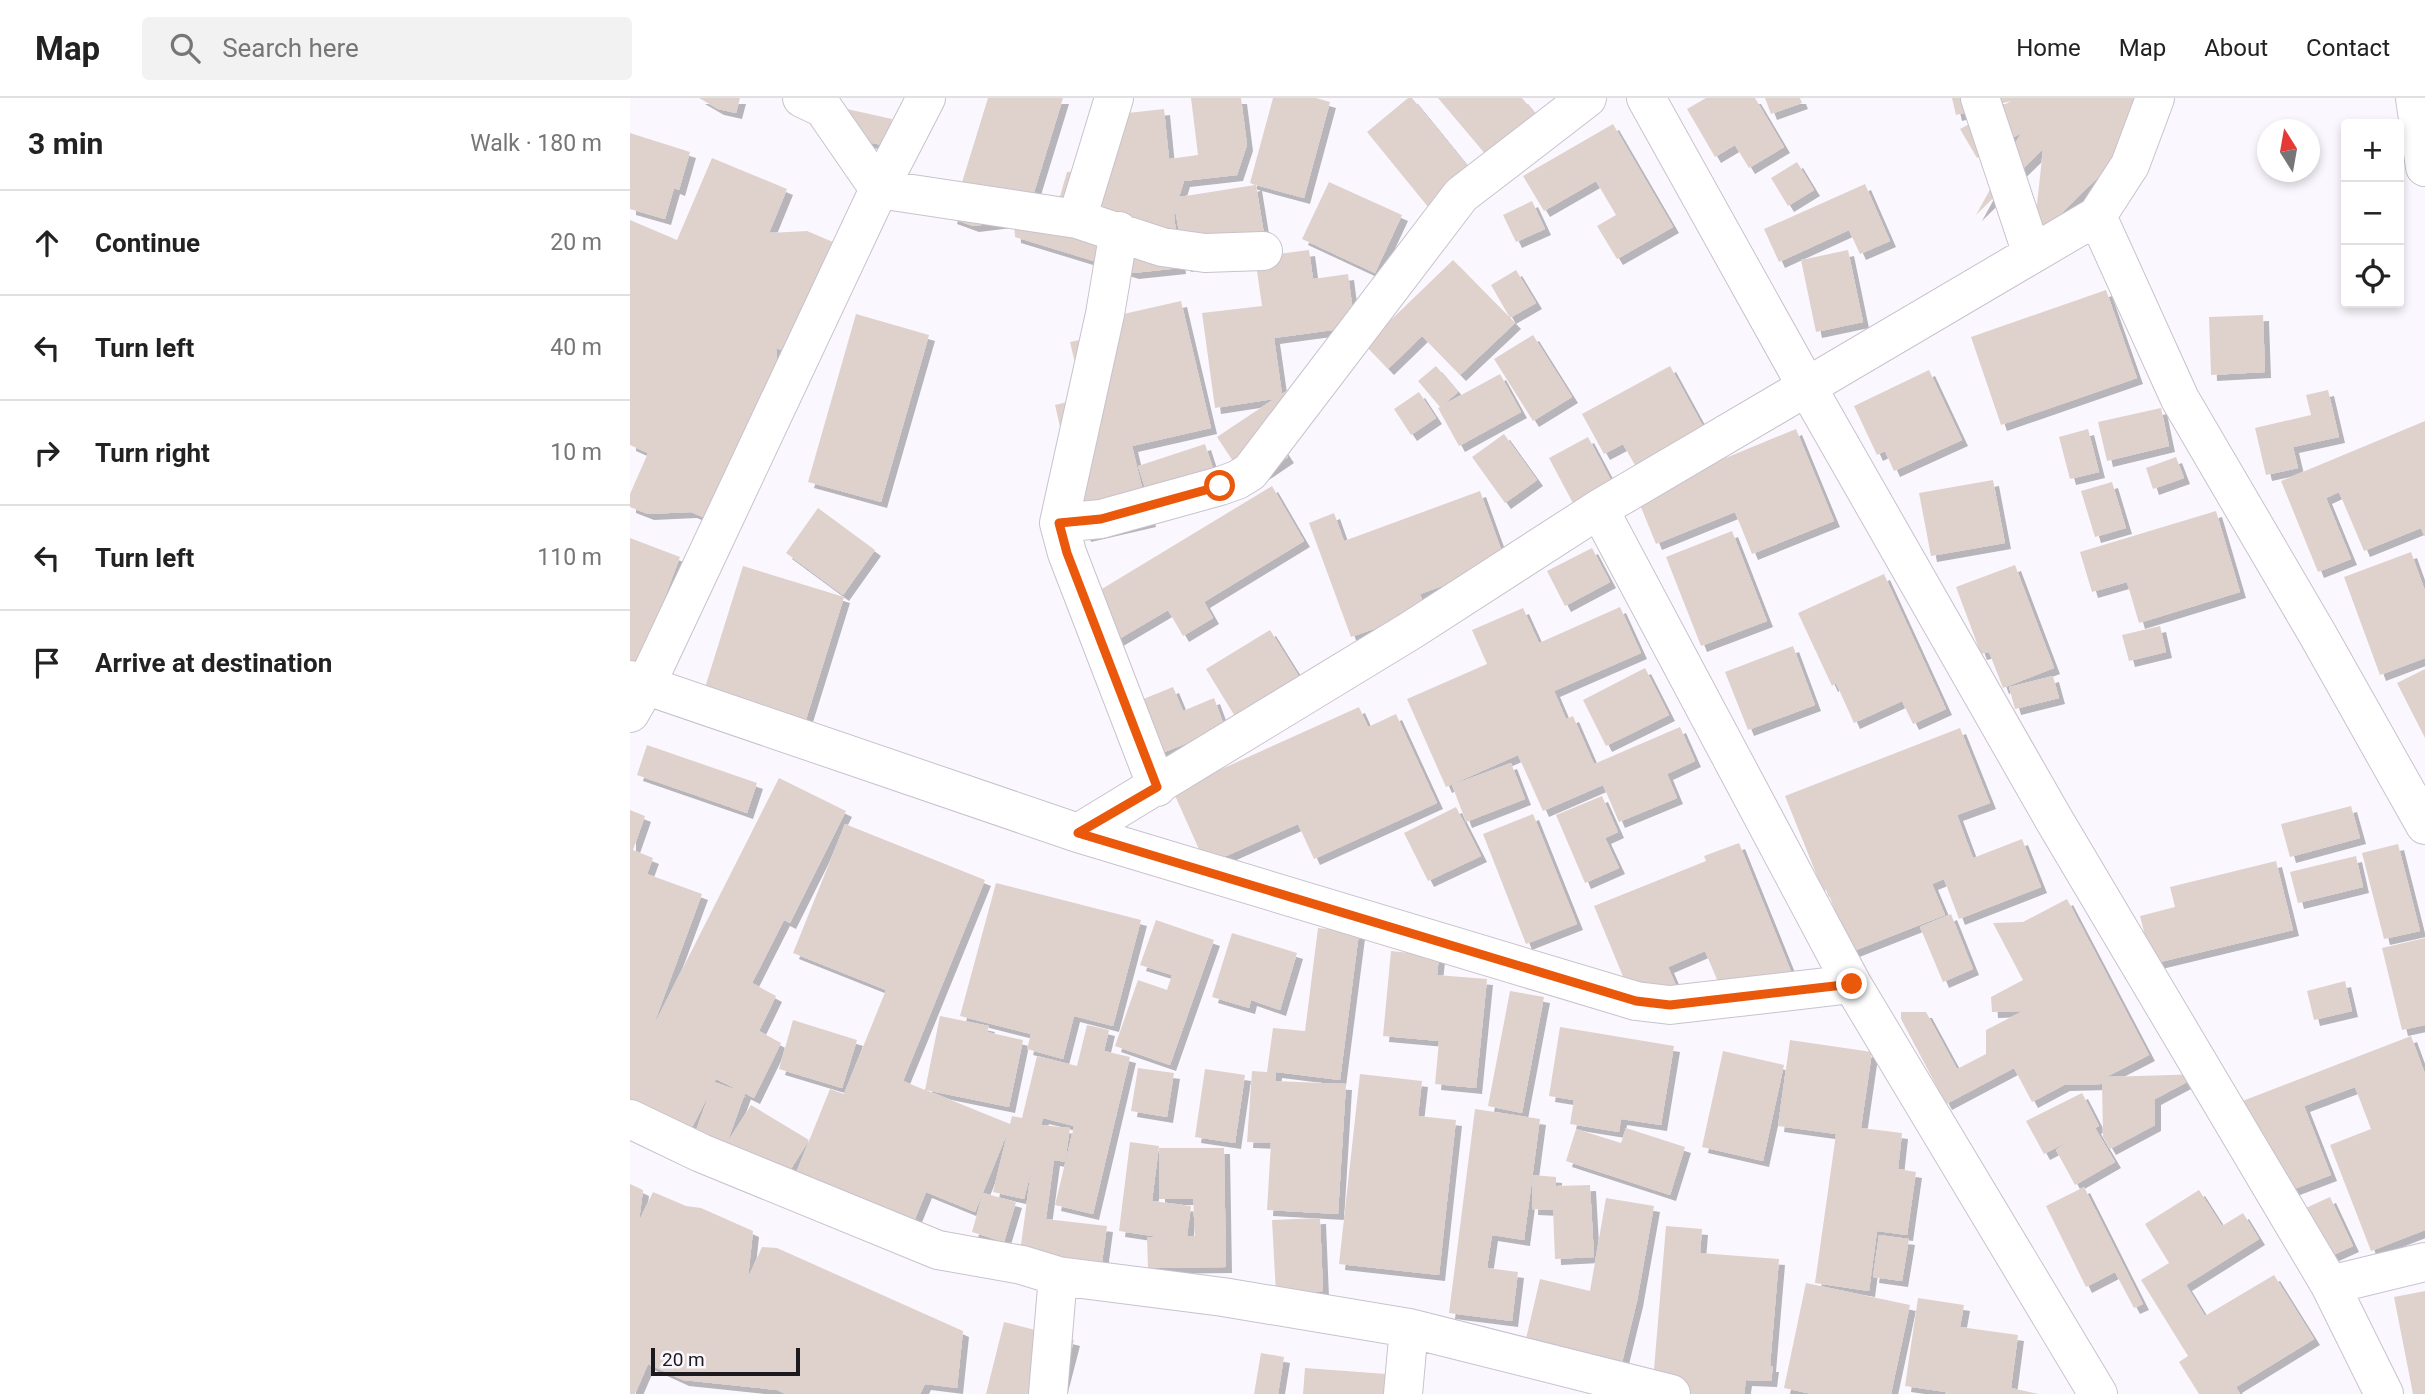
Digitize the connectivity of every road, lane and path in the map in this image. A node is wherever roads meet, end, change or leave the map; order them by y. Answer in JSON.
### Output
{"nodes":[{"id":1,"x":802,"y":98,"type":"edge"},
{"id":2,"x":926,"y":98,"type":"edge"},
{"id":3,"x":1114,"y":98,"type":"edge"},
{"id":4,"x":1587,"y":98,"type":"edge"},
{"id":5,"x":1646,"y":98,"type":"edge"},
{"id":6,"x":1980,"y":98,"type":"edge"},
{"id":7,"x":2155,"y":98,"type":"edge"},
{"id":8,"x":2415,"y":98,"type":"edge"},
{"id":9,"x":2425,"y":167,"type":"edge"},
{"id":10,"x":879,"y":189,"type":"junction"},
{"id":11,"x":2097,"y":216,"type":"junction"},
{"id":12,"x":1077,"y":219,"type":"junction"},
{"id":13,"x":1119,"y":232,"type":"junction"},
{"id":14,"x":1263,"y":251,"type":"dead end"},
{"id":15,"x":2032,"y":254,"type":"junction"},
{"id":16,"x":1807,"y":387,"type":"junction"},
{"id":17,"x":1599,"y":509,"type":"junction"},
{"id":18,"x":1059,"y":523,"type":"junction"},
{"id":19,"x":635,"y":692,"type":"edge"},
{"id":20,"x":1157,"y":787,"type":"junction"},
{"id":21,"x":2425,"y":825,"type":"edge"},
{"id":22,"x":1078,"y":833,"type":"junction"},
{"id":23,"x":1852,"y":984,"type":"junction"},
{"id":24,"x":630,"y":1119,"type":"edge"},
{"id":25,"x":2425,"y":1262,"type":"edge"},
{"id":26,"x":1058,"y":1276,"type":"junction"},
{"id":27,"x":2330,"y":1284,"type":"junction"},
{"id":28,"x":1409,"y":1328,"type":"junction"},
{"id":29,"x":1048,"y":1394,"type":"edge"},
{"id":30,"x":1403,"y":1394,"type":"edge"},
{"id":31,"x":1671,"y":1394,"type":"edge"},
{"id":32,"x":2098,"y":1394,"type":"edge"},
{"id":33,"x":2384,"y":1394,"type":"edge"}],
"edges":[{"from":1,"to":10,"type":"street"},
{"from":2,"to":10,"type":"street"},
{"from":3,"to":12,"type":"street"},
{"from":4,"to":18,"type":"street"},
{"from":5,"to":16,"type":"street"},
{"from":6,"to":15,"type":"street"},
{"from":7,"to":11,"type":"street"},
{"from":8,"to":9,"type":"street"},
{"from":10,"to":12,"type":"street"},
{"from":10,"to":19,"type":"street"},
{"from":11,"to":15,"type":"street"},
{"from":11,"to":21,"type":"street"},
{"from":12,"to":13,"type":"street"},
{"from":13,"to":14,"type":"street"},
{"from":13,"to":18,"type":"street"},
{"from":15,"to":16,"type":"street"},
{"from":16,"to":17,"type":"street"},
{"from":16,"to":27,"type":"street"},
{"from":17,"to":20,"type":"street"},
{"from":17,"to":23,"type":"street"},
{"from":18,"to":20,"type":"street"},
{"from":19,"to":22,"type":"street"},
{"from":20,"to":22,"type":"street"},
{"from":22,"to":23,"type":"street"},
{"from":23,"to":32,"type":"street"},
{"from":24,"to":26,"type":"street"},
{"from":25,"to":27,"type":"street"},
{"from":26,"to":28,"type":"street"},
{"from":26,"to":29,"type":"street"},
{"from":27,"to":33,"type":"street"},
{"from":28,"to":30,"type":"street"},
{"from":28,"to":31,"type":"street"}]}
